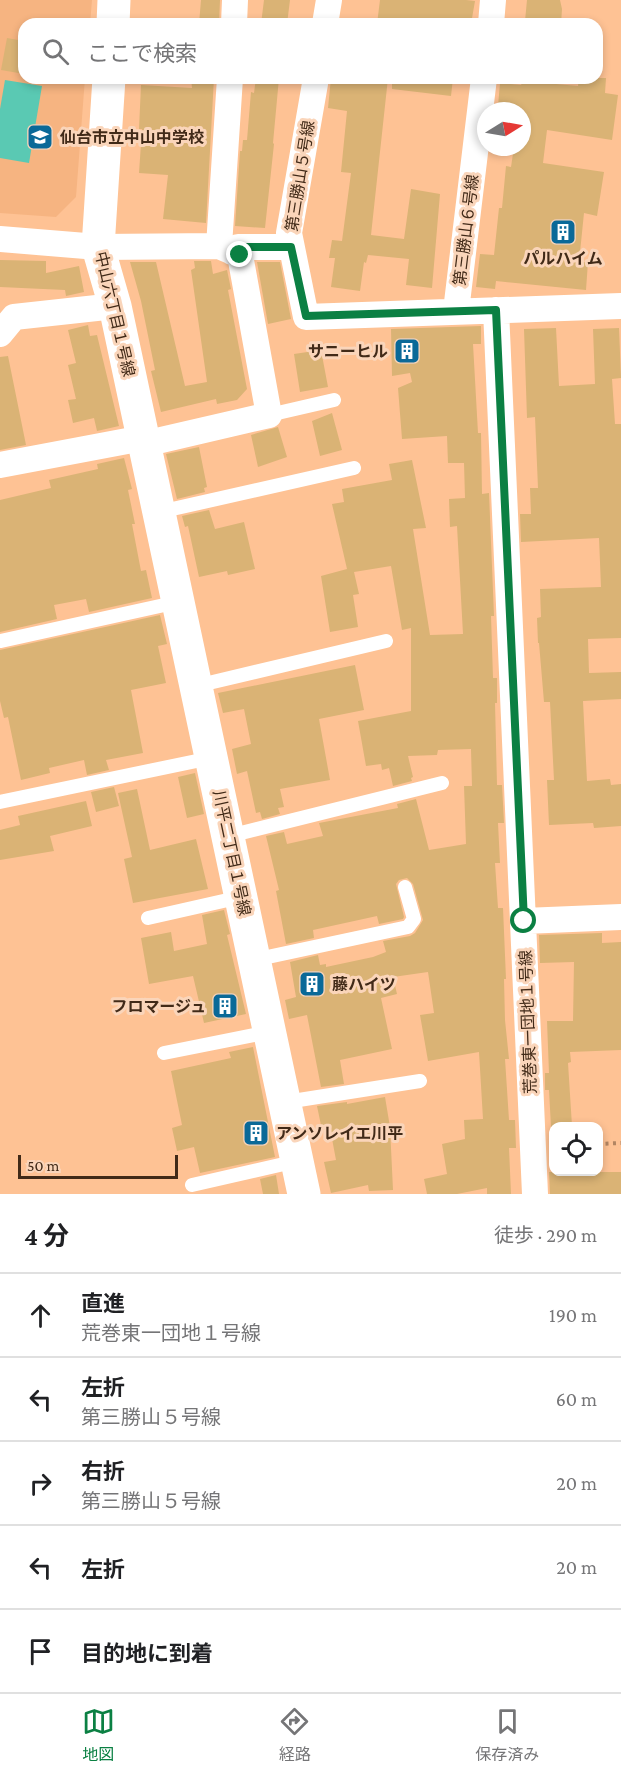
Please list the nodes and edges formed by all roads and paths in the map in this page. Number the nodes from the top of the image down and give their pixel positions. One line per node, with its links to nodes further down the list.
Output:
1 (114, 0): 5 (street)
2 (235, 0): 6 (street)
3 (329, 0): 7 (street)
4 (494, 0): 8 (street)
5 (113, 18)
6 (234, 18)
7 (326, 18)
8 (492, 18)
9 (109, 84): 14 (street, 中山六丁目１号線)
10 (230, 84): 16 (street)
11 (315, 84): 15 (street, 第三勝山５号線)
12 (483, 84): 20 (street, 第三勝山６号線)
13 (0, 239): 14 (street)
14 (98, 246): 16 (street); 17 (street, 中山六丁目１号線)
15 (291, 247): 16 (street); 20 (street, 第三勝山５号線)
16 (226, 249): 23 (street)
17 (115, 306): 21 (street); 24 (street, 中山六丁目１号線)
18 (621, 306): 19 (street, 第三勝山５号線)
19 (496, 310): 20 (street, 第三勝山５号線); 40 (street, 荒巻東一団地１号線)
20 (456, 311)
21 (0, 334)
22 (334, 400): 23 (lane)
23 (269, 415): 24 (street)
24 (144, 441): 25 (street); 27 (street, 中山六丁目１号線)
25 (0, 465)
26 (354, 468): 27 (lane)
27 (159, 512): 28 (street, 川平二丁目１号線)
28 (178, 602): 29 (lane); 31 (street, 川平二丁目１号線)
29 (1, 640)
30 (386, 641): 31 (lane)
31 (196, 686): 32 (street, 川平二丁目１号線)
32 (211, 758): 34 (lane); 35 (street, 川平二丁目１号線)
33 (442, 783): 35 (lane)
34 (0, 802)
35 (229, 836): 37 (street, 川平二丁目１号線)
36 (405, 887): 41 (lane)
37 (241, 897): 39 (lane); 41 (street, 川平二丁目１号線)
38 (621, 917): 40 (street)
39 (148, 918)
40 (524, 921): 51 (street, 荒巻東一団地１号線)
41 (254, 960): 42 (street, 川平二丁目１号線)
42 (269, 1032): 43 (lane); 45 (street, 川平二丁目１号線)
43 (164, 1053)
44 (420, 1081): 45 (lane)
45 (286, 1102): 48 (street, 川平二丁目１号線)
46 (621, 1143): 47 (path)
47 (603, 1144)
48 (297, 1161): 49 (lane); 50 (street, 川平二丁目１号線)
49 (192, 1185)
50 (304, 1194)
51 (535, 1194)

